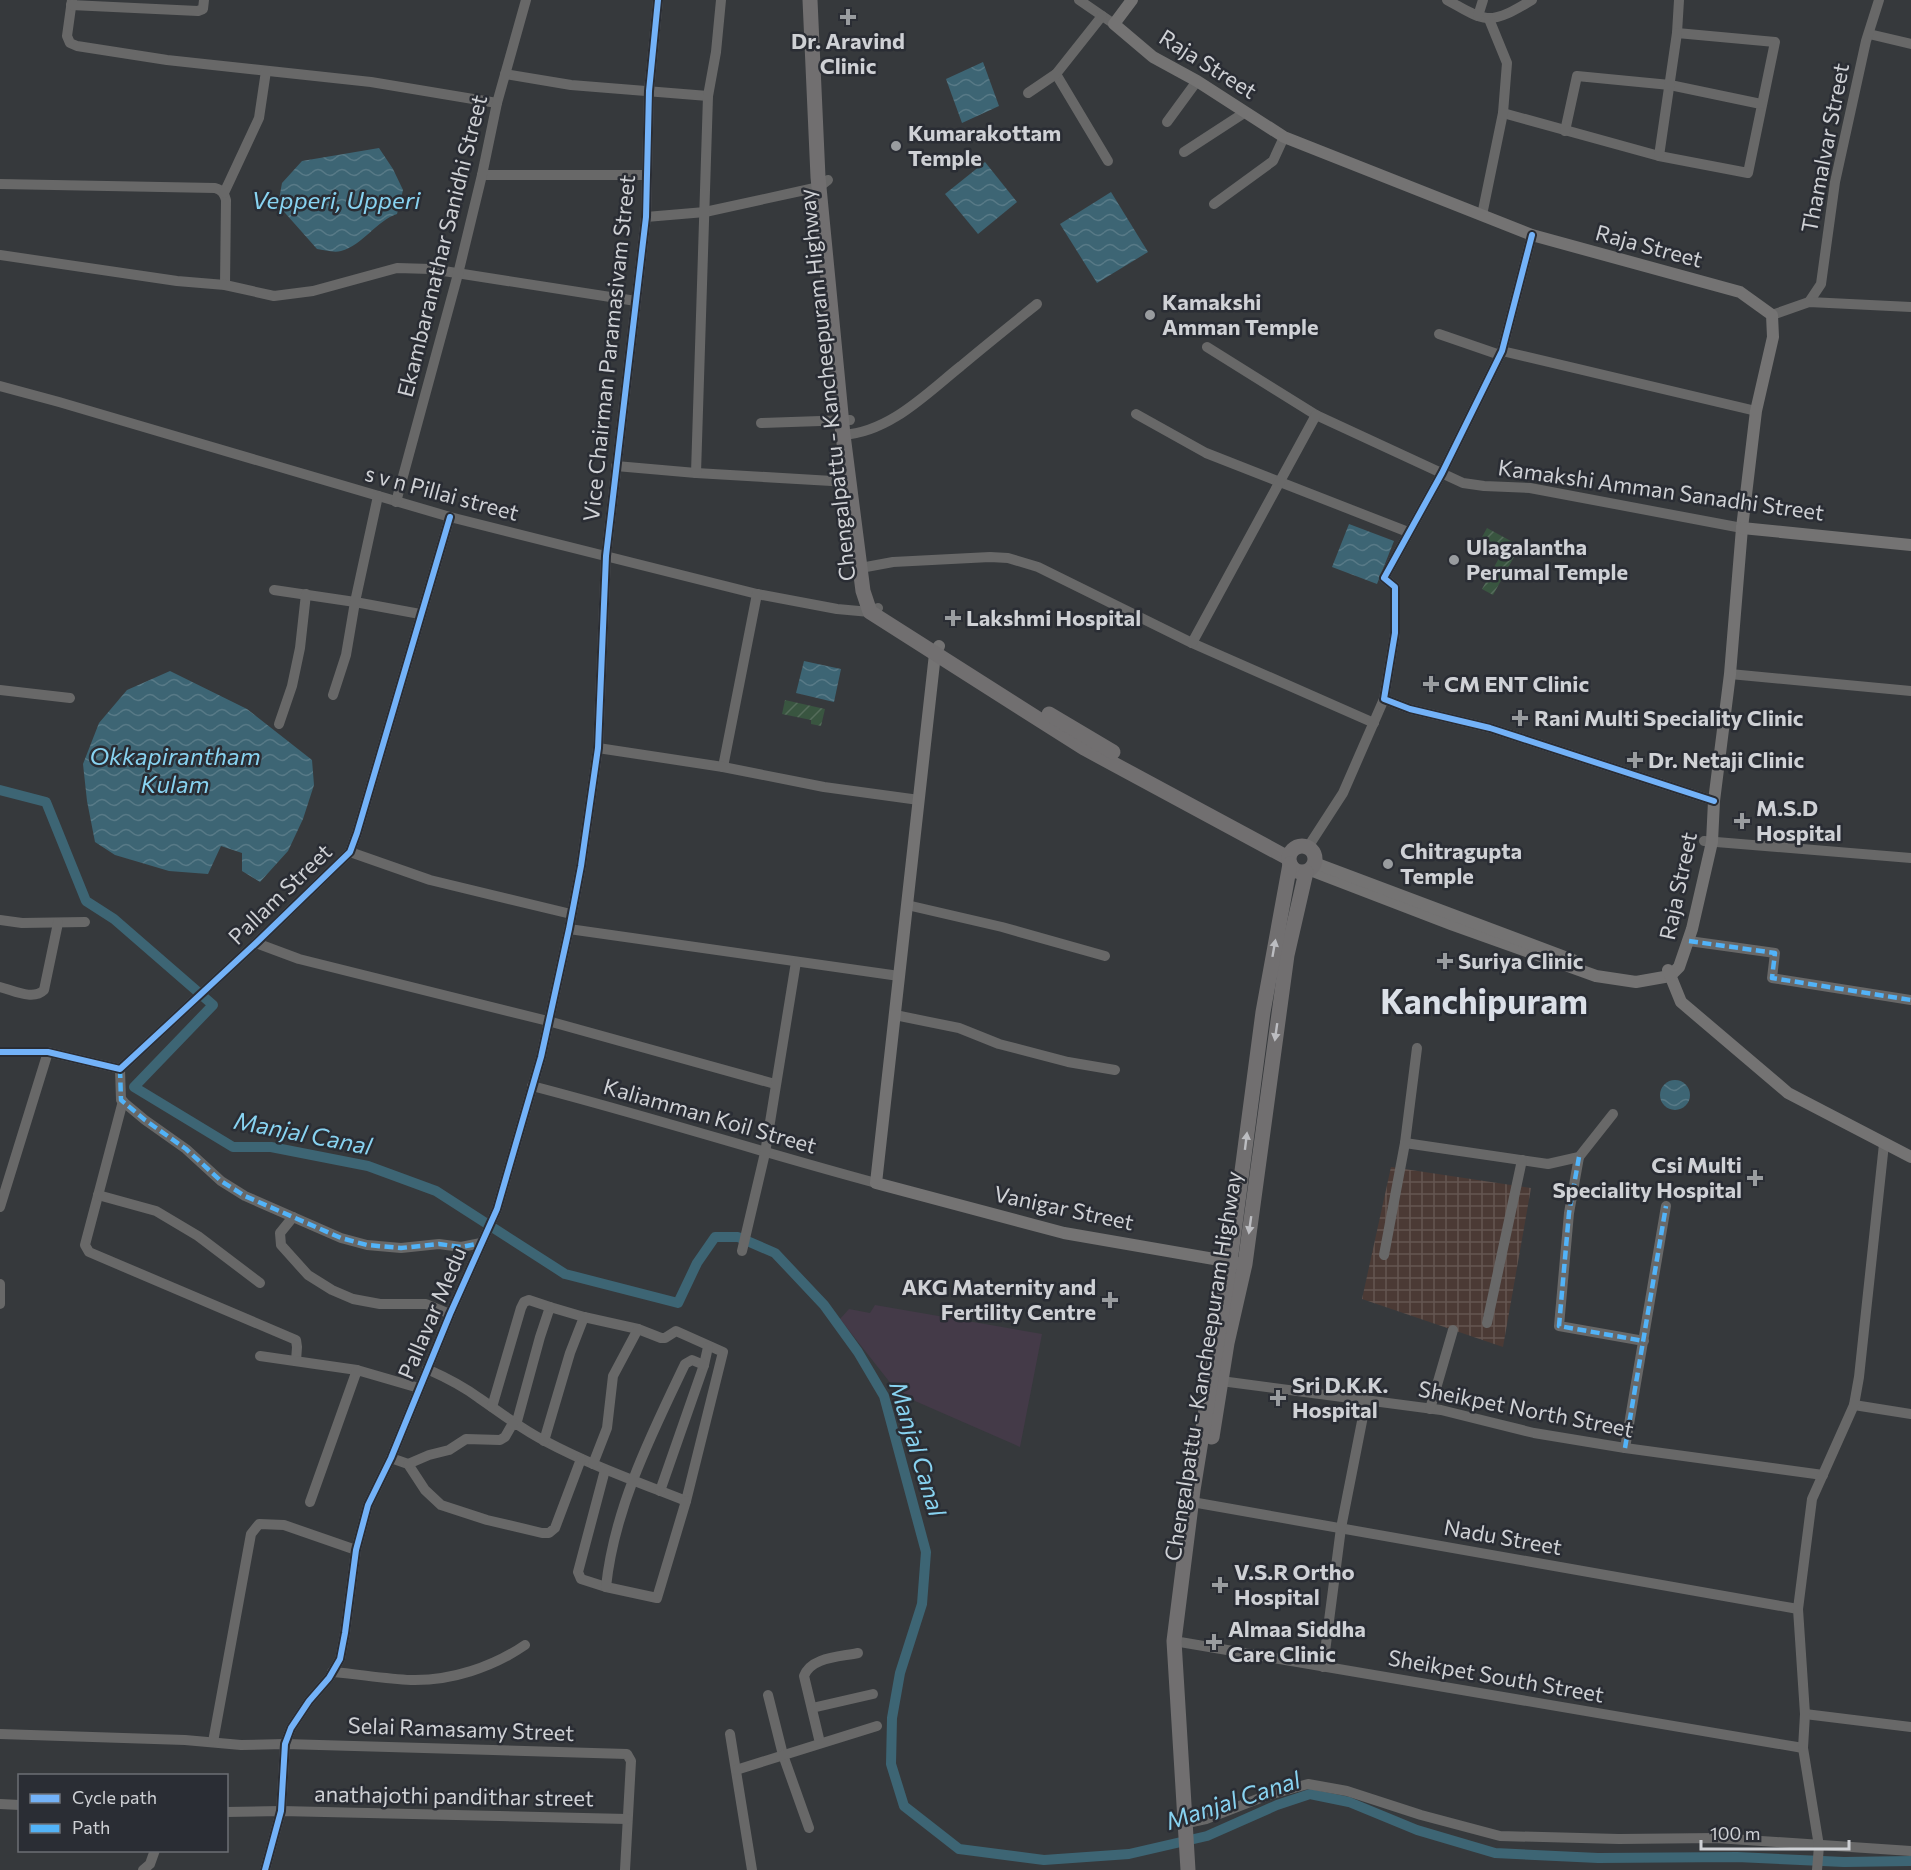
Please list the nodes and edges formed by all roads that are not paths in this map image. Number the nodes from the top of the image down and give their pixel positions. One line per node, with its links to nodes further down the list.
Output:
1 (204, 0): 14 (street)
2 (526, 0): 22 (street, Ekambaranathar Sanidhi Street)
3 (658, 0): 26 (street, Vice Chairman Paramasivam Street)
4 (721, 0): 28 (street)
5 (810, 0): 41 (highway)
6 (817, 0): 41 (highway, Chengalpattu - Kancheepuram Highway)
7 (1079, 0): 15 (street, Raja Street)
8 (1132, 0): 17 (main road)
9 (1447, 0): 16 (street)
10 (1482, 0): 16 (street)
11 (1532, 0): 16 (street)
12 (1679, 0): 18 (street)
13 (1879, 0): 19 (street, Thamalvar Street)
14 (72, 2): 21 (street)
15 (1102, 16): 17 (street, Raja Street); 23 (street)
16 (1483, 17): 32 (street)
17 (1114, 24): 24 (main road, Raja Street)
18 (1677, 33): 25 (street); 30 (street)
19 (1869, 34): 20 (street); 53 (street, Thamalvar Street)
20 (1911, 44)
21 (266, 71): 29 (street); 43 (street)
22 (505, 74): 26 (street); 29 (street, Ekambaranathar Sanidhi Street)
23 (1056, 74): 27 (street); 38 (street)
24 (1197, 81): 31 (main road, Raja Street); 33 (street)
25 (1670, 85): 30 (street); 34 (street); 37 (street)
26 (649, 91): 28 (street); 40 (street, Vice Chairman Paramasivam Street)
27 (1028, 93)
28 (708, 96): 45 (street)
29 (497, 103): 39 (street, Ekambaranathar Sanidhi Street)
30 (1761, 104): 37 (street)
31 (1244, 112): 35 (main road, Raja Street); 36 (street)
32 (1503, 113): 34 (street); 46 (street)
33 (1167, 122)
34 (1565, 131): 37 (street)
35 (1284, 137): 44 (street); 46 (main road, Raja Street)
36 (1185, 152)
37 (1659, 156)
38 (1108, 161)
39 (482, 175): 40 (street); 50 (street, Ekambaranathar Sanidhi Street)
40 (646, 175): 47 (street, Vice Chairman Paramasivam Street)
41 (824, 183): 45 (street); 65 (highway)
42 (0, 184): 43 (street)
43 (224, 193): 51 (street)
44 (1214, 204)
45 (705, 212): 47 (street); 67 (street)
46 (1482, 214): 48 (main road, Raja Street)
47 (646, 217): 52 (street, Vice Chairman Paramasivam Street)
48 (1532, 235): 56 (main road, Raja Street); 59 (street)
49 (0, 255): 51 (street)
50 (458, 274): 51 (street); 52 (street); 72 (street, Ekambaranathar Sanidhi Street)
51 (225, 285)
52 (636, 301): 66 (street, Vice Chairman Paramasivam Street)
53 (1809, 302): 55 (street); 56 (street)
54 (1036, 304): 65 (street)
55 (1911, 307)
56 (1772, 315): 61 (main road, Raja Street)
57 (1439, 334): 59 (street)
58 (1207, 347): 63 (street, Kamakshi Amman Sanadhi Street)
59 (1501, 353): 61 (street); 68 (street)
60 (0, 386): 71 (street, s v n Pillai street)
61 (1756, 411): 74 (main road, Raja Street)
62 (1136, 414): 70 (street)
63 (1316, 415): 68 (street, Kamakshi Amman Sanadhi Street); 70 (street)
64 (761, 423): 65 (street)
65 (847, 427): 69 (highway); 78 (highway, Chengalpattu - Kancheepuram Highway)
66 (616, 466): 67 (street); 77 (street, Vice Chairman Paramasivam Street)
67 (696, 473): 69 (street)
68 (1443, 473): 74 (street, Kamakshi Amman Sanadhi Street); 75 (street)
69 (849, 482): 80 (highway)
70 (1281, 482): 75 (street); 87 (street)
71 (378, 496): 72 (street, s v n Pillai street); 83 (street)
72 (396, 502): 73 (street, s v n Pillai street)
73 (450, 517): 77 (street, s v n Pillai street); 86 (street, Pallam Street)
74 (1742, 528): 76 (main road, Kamakshi Amman Sanadhi Street); 89 (main road, Raja Street)
75 (1408, 532): 94 (street)
76 (1911, 544)
77 (606, 556): 82 (street, s v n Pillai street); 97 (street, Vice Chairman Paramasivam Street)
78 (866, 567): 85 (highway, Chengalpattu - Kancheepuram Highway); 87 (street)
79 (274, 590): 81 (street)
80 (863, 591): 84 (street); 85 (highway)
81 (306, 594): 83 (street); 96 (street)
82 (757, 594): 84 (street, s v n Pillai street); 98 (street)
83 (355, 602): 86 (street); 92 (street)
84 (837, 609): 85 (street, s v n Pillai street)
85 (874, 610): 88 (highway)
86 (420, 614): 103 (street, Pallam Street)
87 (1192, 643): 95 (street)
88 (937, 650): 99 (main road); 104 (highway)
89 (1730, 674): 91 (street); 100 (main road, Raja Street)
90 (0, 690): 93 (street)
91 (1911, 691)
92 (333, 695)
93 (70, 698)
94 (1384, 699): 95 (street); 100 (street)
95 (1374, 723): 102 (street)
96 (279, 724)
97 (598, 748): 98 (street); 108 (street, Pallavar Medu)
98 (723, 767): 99 (street)
99 (919, 800): 107 (main road)
100 (1714, 801): 101 (main road, Raja Street)
101 (1708, 842): 105 (street); 113 (main road, Raja Street); 117 (main road, Raja Street)
102 (1308, 847): 104 (highway); 106 (highway)
103 (350, 852): 108 (street); 114 (street, Pallam Street)
104 (1290, 858): 106 (highway); 146 (highway, one-way to 104)
105 (1911, 858)
106 (1310, 868): 117 (main road); 146 (highway, Chengalpattu - Kancheepuram Highway, one-way to 146)
107 (907, 905): 115 (street); 118 (main road)
108 (571, 914): 112 (street, Pallavar Medu)
109 (0, 920): 111 (street)
110 (85, 922): 111 (street)
111 (58, 923): 119 (street)
112 (569, 929): 116 (street); 122 (street, Pallavar Medu)
113 (1689, 941): 117 (main road, Raja Street); 120 (street)
114 (256, 943): 122 (street); 126 (street, Pallam Street)
115 (1105, 956)
116 (796, 962): 118 (street); 128 (street)
117 (1668, 972): 133 (main road)
118 (899, 976): 121 (main road)
119 (0, 987)
120 (1911, 1000)
121 (895, 1015): 127 (street); 138 (main road)
122 (548, 1021): 128 (street); 129 (street, Pallavar Medu)
123 (1417, 1048): 132 (street)
124 (0, 1052): 125 (street)
125 (48, 1052): 126 (street); 141 (street)
126 (120, 1069): 130 (street)
127 (1116, 1070)
128 (775, 1084): 134 (street)
129 (532, 1086): 134 (street, Kaliamman Koil Street); 143 (street, Pallavar Medu)
130 (123, 1101): 139 (street); 142 (street)
131 (1613, 1114): 135 (street)
132 (1405, 1143): 137 (street); 145 (street)
133 (1884, 1144): 136 (main road); 166 (street)
134 (765, 1153): 138 (street, Kaliamman Koil Street); 144 (street)
135 (1579, 1157): 137 (street); 156 (street)
136 (1911, 1157)
137 (1522, 1160): 153 (street)
138 (876, 1183): 146 (main road, Vanigar Street)
139 (98, 1195): 147 (street); 159 (street)
140 (1666, 1206): 156 (street)
141 (0, 1207)
142 (293, 1217): 143 (street); 151 (street)
143 (481, 1243): 151 (street, Pallavar Medu)
144 (742, 1251)
145 (1384, 1255)
146 (1238, 1263): 163 (highway, Chengalpattu - Kancheepuram Highway); 183 (highway)
147 (260, 1283)
148 (0, 1284): 149 (street)
149 (0, 1304)
150 (550, 1306): 152 (street); 167 (street); 170 (street)
151 (450, 1314): 161 (street, Pallavar Medu)
152 (584, 1317): 154 (street); 171 (street)
153 (1487, 1323)
154 (638, 1329): 157 (street); 176 (street)
155 (1453, 1330): 168 (street)
156 (1644, 1341): 172 (street)
157 (708, 1347): 160 (street); 182 (street)
158 (260, 1356): 159 (street)
159 (296, 1361): 162 (street)
160 (704, 1365): 179 (street); 180 (street)
161 (426, 1369): 164 (street, Pallavar Medu); 167 (street)
162 (357, 1370): 164 (street); 181 (street)
163 (1221, 1381): 165 (street, Sheikpet North Street); 183 (highway, Chengalpattu - Kancheepuram Highway)
164 (419, 1388): 173 (street, Pallavar Medu)
165 (1366, 1401): 168 (street, Sheikpet North Street); 184 (street)
166 (1854, 1405): 169 (street); 178 (street)
167 (492, 1407): 170 (street)
168 (1430, 1409): 172 (street, Sheikpet North Street)
169 (1911, 1414)
170 (515, 1424): 171 (street); 175 (street)
171 (544, 1441): 174 (street)
172 (1625, 1448): 178 (street, Sheikpet North Street)
173 (391, 1458): 175 (street); 185 (street, Pallavar Medu)
174 (581, 1459): 175 (street); 176 (street)
175 (408, 1464)
176 (593, 1464): 177 (street)
177 (605, 1470): 179 (street); 186 (street)
178 (1823, 1475): 187 (street)
179 (632, 1481): 180 (street); 186 (street)
180 (660, 1491): 182 (street)
181 (310, 1502)
182 (686, 1502): 186 (street)
183 (1196, 1503): 184 (street, Nadu Street); 188 (highway)
184 (1341, 1528): 187 (street, Nadu Street); 191 (street)
185 (356, 1550): 192 (street, Pallavar Medu); 201 (street)
186 (606, 1587)
187 (1798, 1609): 196 (street)
188 (1178, 1642): 191 (street, Sheikpet South Street); 212 (highway)
189 (525, 1645): 192 (street)
190 (858, 1653): 195 (street)
191 (1323, 1667): 204 (street, Sheikpet South Street)
192 (332, 1671): 203 (street, Pallavar Medu)
193 (873, 1694): 195 (street)
194 (768, 1695): 205 (street)
195 (812, 1708): 202 (street)
196 (1805, 1714): 198 (street); 204 (street)
197 (877, 1726): 202 (street)
198 (1911, 1727)
199 (0, 1734): 201 (street, Selai Ramasamy Street)
200 (730, 1734): 206 (street)
201 (213, 1742): 203 (street, Selai Ramasamy Street)
202 (820, 1743): 205 (street)
203 (285, 1744): 209 (street); 211 (street, Selai Ramasamy Street)
204 (1803, 1748): 215 (street)
205 (783, 1755): 206 (street); 213 (street)
206 (736, 1770): 221 (street)
207 (0, 1804): 208 (street)
208 (18, 1805)
209 (281, 1811): 210 (street, anathajothi pandithar street); 211 (street, anathajothi pandithar street); 219 (street)
210 (228, 1812)
211 (627, 1819): 220 (street)
212 (1190, 1824): 214 (highway); 215 (street)
213 (809, 1828)
214 (1190, 1843): 222 (highway); 223 (highway)
215 (1819, 1847): 216 (street); 224 (street)
216 (1911, 1851)
217 (155, 1852): 218 (street)
218 (143, 1870)
219 (265, 1870)
220 (626, 1870)
221 (752, 1870)
222 (1188, 1870)
223 (1195, 1870)
224 (1817, 1870)

